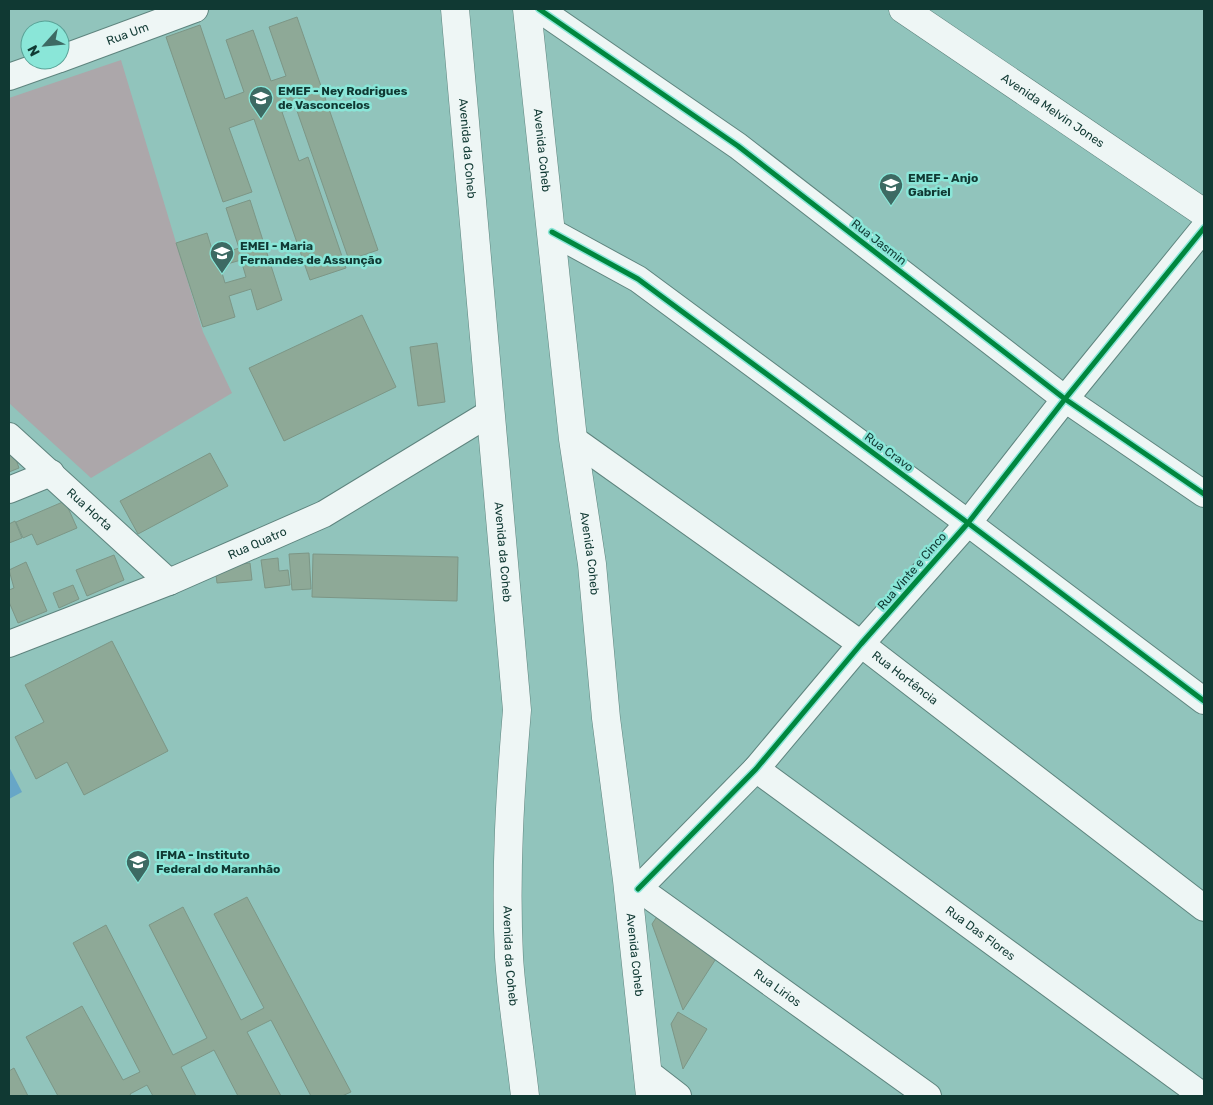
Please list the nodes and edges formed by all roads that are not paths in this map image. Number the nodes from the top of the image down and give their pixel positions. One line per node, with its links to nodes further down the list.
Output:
1 (195, 9): 6 (street, Rua Um)
2 (455, 9): 14 (main road, Avenida da Coheb)
3 (527, 9): 12 (main road, Avenida Coheb)
4 (539, 9): 13 (street, Rua Jasmin)
5 (903, 9): 10 (main road, Avenida Melvin Jones)
6 (157, 16): 7 (street, Rua Um)
7 (70, 54)
8 (28, 70): 9 (street, Rua Um)
9 (9, 77)
10 (1204, 213)
11 (1204, 228): 13 (street, Rua Vinte e Cinco)
12 (552, 232): 16 (main road, Avenida Coheb); 20 (street, Rua Cravo)
13 (1065, 399): 19 (street, Rua Jasmin); 20 (street, Rua Vinte e Cinco)
14 (490, 413): 21 (street, Rua Quatro); 29 (main road, Avenida da Coheb)
15 (9, 436): 17 (street, Rua Horta)
16 (574, 439): 23 (street, Rua Hortência); 26 (main road, Avenida Coheb)
17 (51, 474): 18 (street); 21 (street, Rua Horta)
18 (9, 490)
19 (1204, 494)
20 (968, 523): 23 (street, Rua Vinte e Cinco); 24 (street, Rua Cravo)
21 (170, 582): 22 (street, Rua Quatro)
22 (9, 644)
23 (861, 644): 25 (street, Rua Vinte e Cinco); 27 (street, Rua Hortência)
24 (1204, 701)
25 (756, 769): 26 (street, Rua Vinte e Cinco); 32 (street, Rua Das Flores)
26 (632, 884): 28 (main road, Avenida Coheb); 31 (street, Rua Lirios)
27 (1204, 908)
28 (649, 1084): 30 (street)
29 (525, 1096)
30 (678, 1096)
31 (928, 1096)
32 (1203, 1096)

